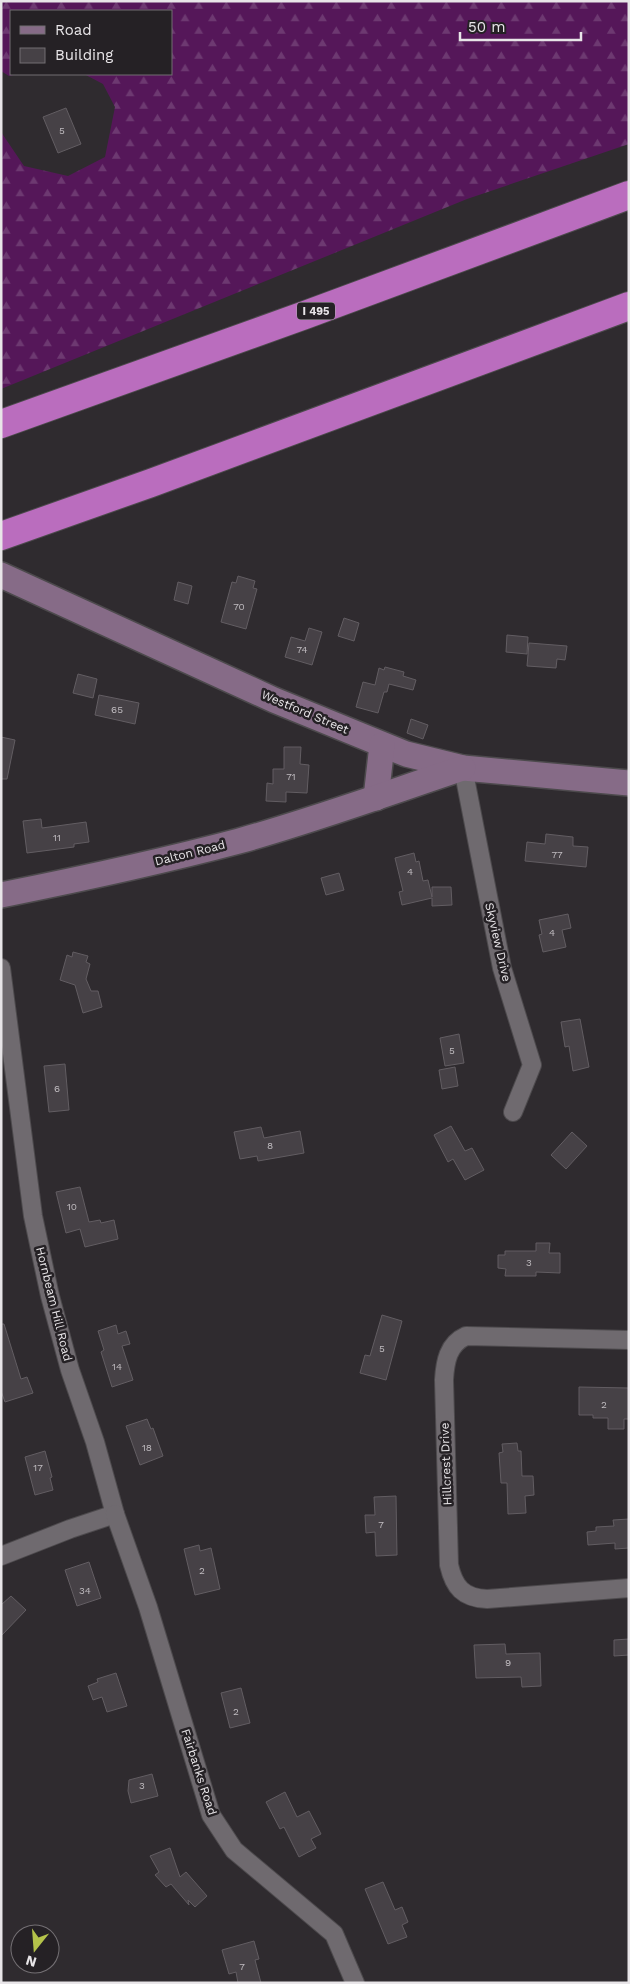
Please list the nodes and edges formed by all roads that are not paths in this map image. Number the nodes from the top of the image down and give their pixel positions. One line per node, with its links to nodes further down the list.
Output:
1 (629, 195): 3 (highway, I 495)
2 (629, 306): 4 (highway)
3 (1, 424)
4 (1, 536)
5 (11, 579): 6 (main road, Westford Street)
6 (382, 745): 7 (main road, Westford Street); 9 (main road)
7 (463, 768): 8 (main road, Westford Street); 9 (main road, Dalton Road); 12 (street, Skyview Drive)
8 (629, 783)
9 (376, 798): 10 (main road, Dalton Road)
10 (1, 895)
11 (1, 968): 14 (street, Hornbeam Hill Road)
12 (513, 1112)
13 (629, 1340): 16 (street, Hillcrest Drive)
14 (115, 1514): 15 (street); 17 (street, Fairbanks Road)
15 (1, 1556)
16 (629, 1588)
17 (355, 1983)

